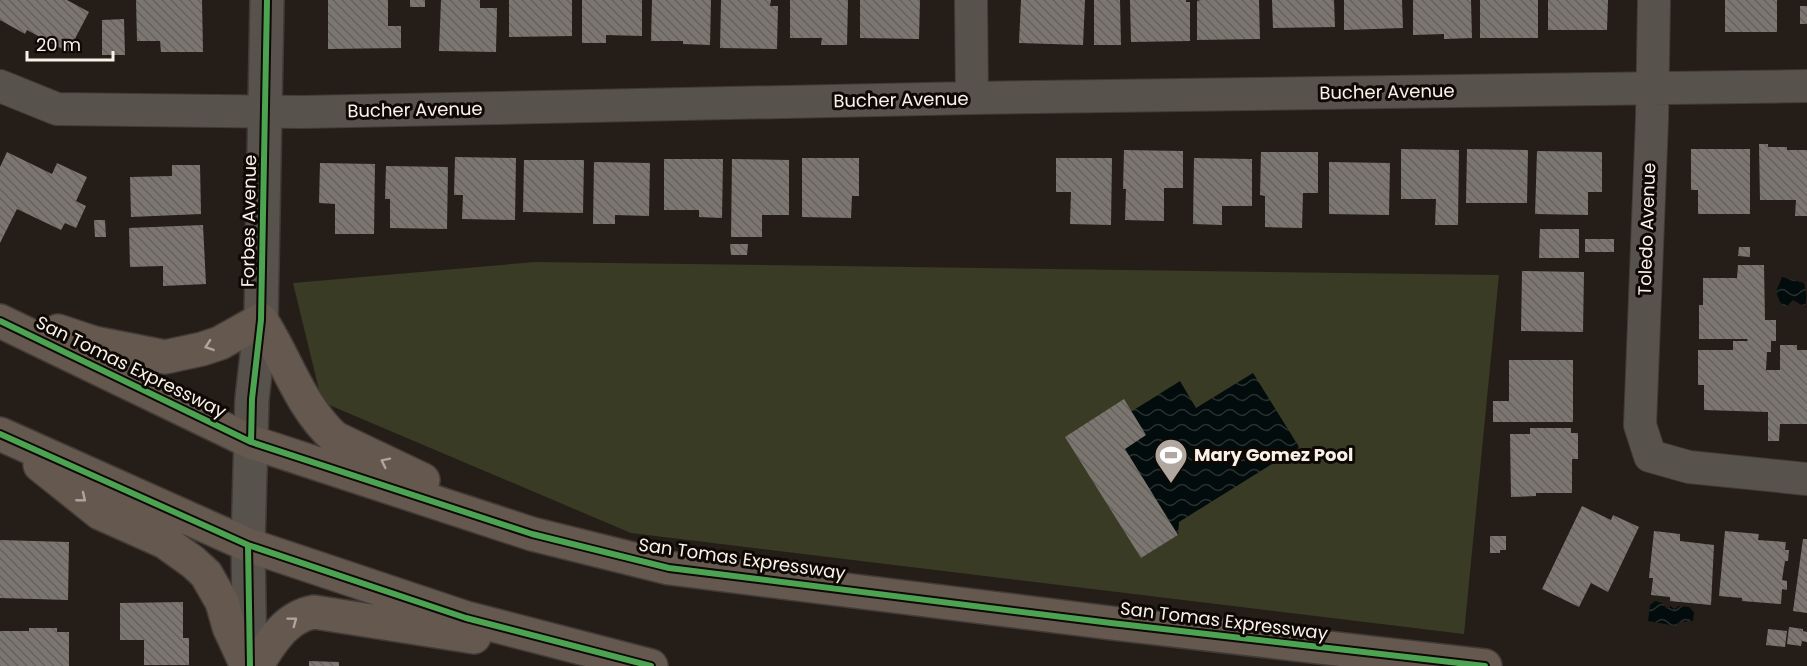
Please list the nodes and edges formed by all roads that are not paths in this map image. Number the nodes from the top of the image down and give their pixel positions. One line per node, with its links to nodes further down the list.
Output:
1 (267, 0): 8 (street, Forbes Avenue)
2 (971, 0): 7 (street)
3 (1654, 0): 6 (street, Toledo Avenue)
4 (0, 86): 8 (street, Bucher Avenue)
5 (1807, 86): 6 (street, Bucher Avenue)
6 (1653, 87): 7 (street, Bucher Avenue); 14 (street, Toledo Avenue)
7 (972, 98): 8 (street, Bucher Avenue)
8 (266, 110): 10 (street, Forbes Avenue)
9 (0, 312): 10 (highway, one-way to 9)
10 (261, 320): 13 (street, Forbes Avenue); 15 (highway, one-way to 10)
11 (0, 321): 13 (highway, San Tomas Expressway)
12 (2, 434): 16 (highway); 17 (highway, one-way to 17)
13 (251, 442): 15 (highway, San Tomas Expressway); 16 (street, Forbes Avenue)
14 (1807, 479)
15 (532, 534): 20 (highway, San Tomas Expressway)
16 (248, 545): 17 (street, Forbes Avenue); 19 (highway)
17 (249, 666)
18 (256, 666): 19 (highway, one-way to 19)
19 (650, 666)
20 (1485, 666)

